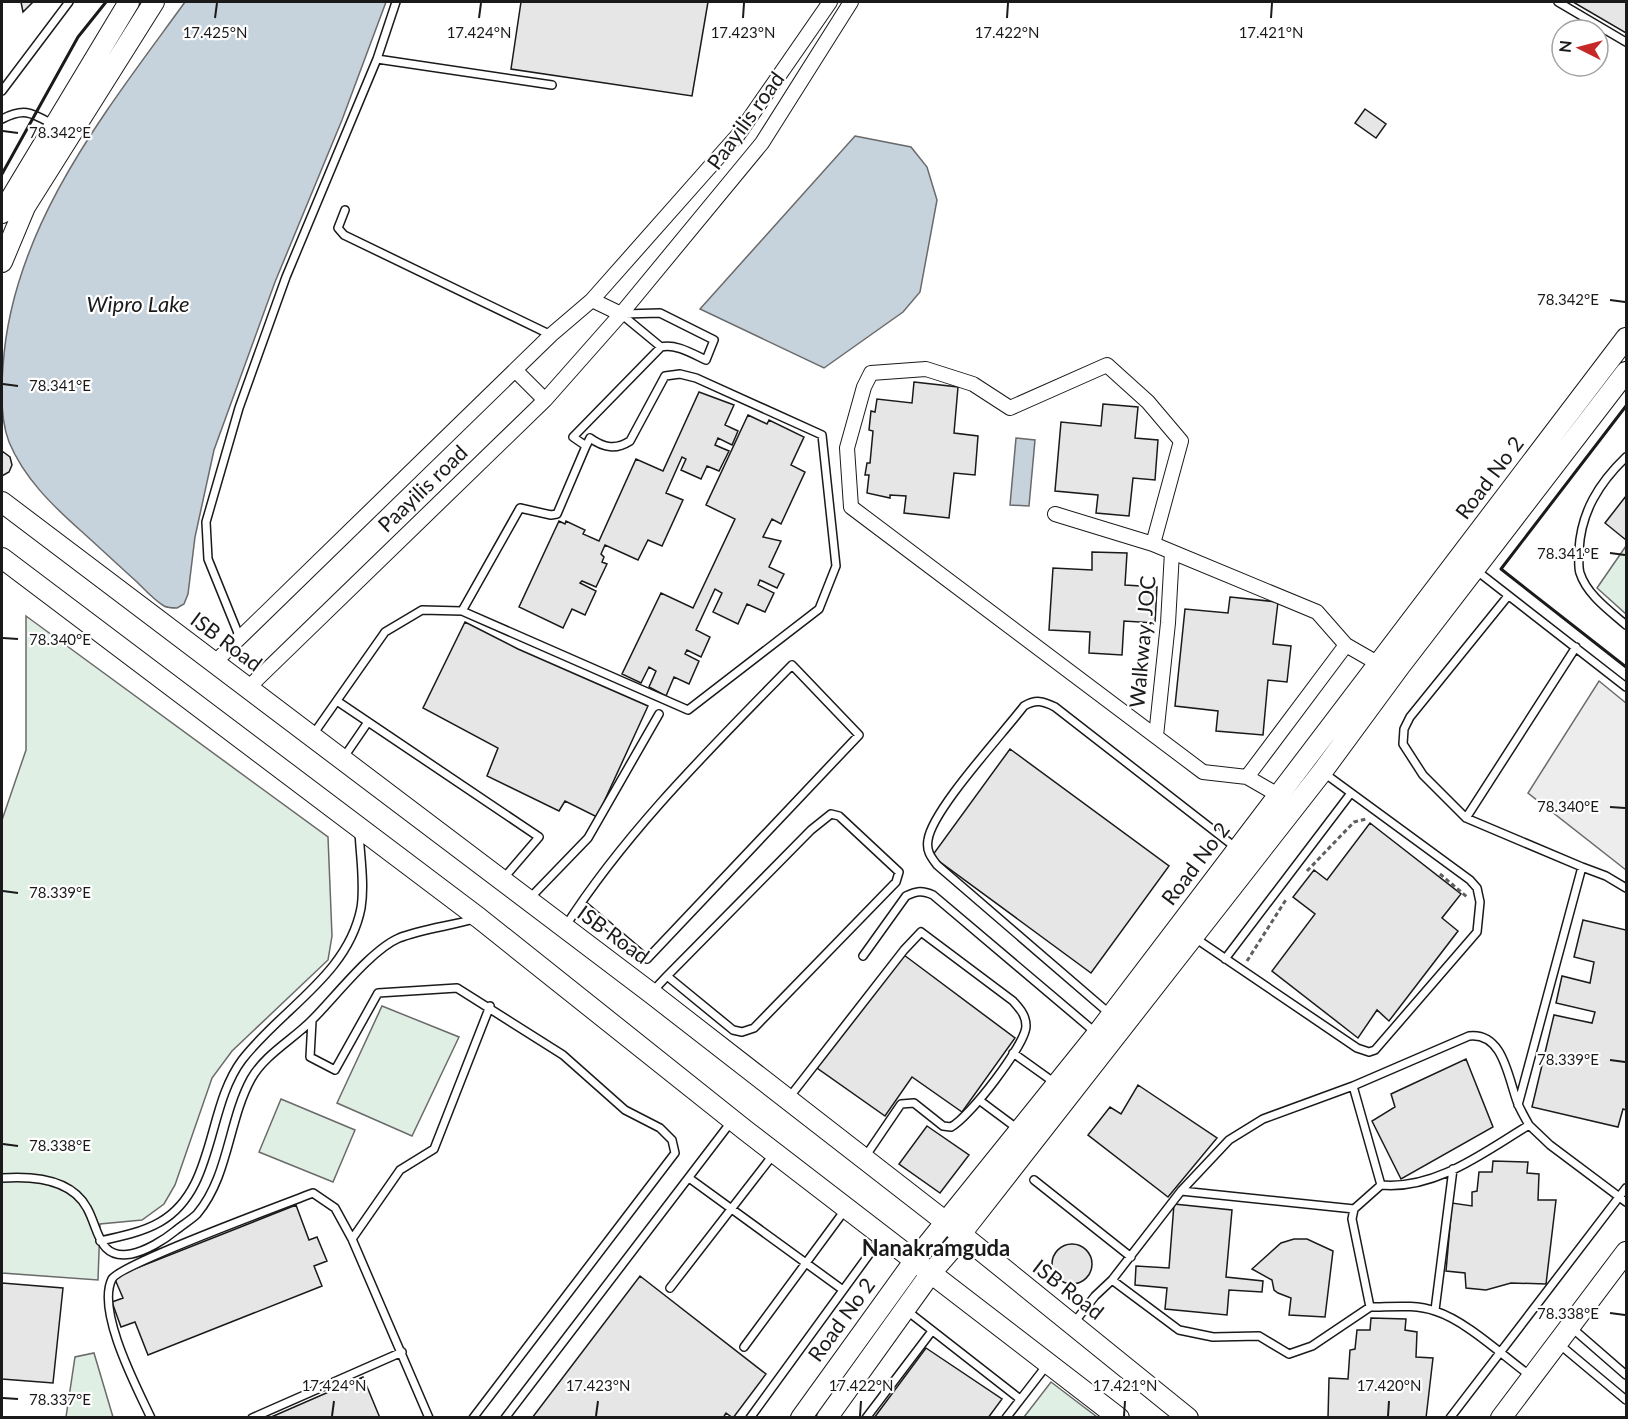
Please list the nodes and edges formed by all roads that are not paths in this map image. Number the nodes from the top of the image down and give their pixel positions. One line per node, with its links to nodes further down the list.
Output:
1 (69, 2): 11 (lane)
2 (129, 2): 13 (main road)
3 (154, 2): 13 (main road)
4 (396, 2): 9 (lane)
5 (831, 2): 17 (street, Paayilis road)
6 (851, 2): 18 (street, Paayilis road)
7 (1558, 2): 8 (lane)
8 (1626, 42)
9 (377, 59): 10 (lane); 36 (lane)
10 (552, 85)
11 (2, 91)
12 (2, 118): 13 (lane)
13 (62, 131): 15 (main road); 16 (main road)
14 (345, 210): 19 (lane)
15 (2, 213)
16 (2, 262)
17 (592, 300): 18 (street); 19 (street, Paayilis road)
18 (621, 314): 21 (lane); 21 (lane); 24 (street, Paayilis road)
19 (551, 335): 22 (street, Paayilis road)
20 (1626, 338): 40 (main road, Road No 2)
21 (661, 347): 25 (lane)
22 (516, 371): 24 (street); 36 (street, Paayilis road)
23 (1626, 372): 32 (main road, Road No 2)
24 (545, 400): 42 (street, Paayilis road)
25 (586, 446): 34 (lane); 34 (lane)
26 (1626, 457): 35 (lane)
27 (3, 502): 39 (main road, ISB Road)
28 (1055, 514): 29 (street)
29 (1153, 544): 30 (street); 46 (street)
30 (1172, 552): 37 (street); 46 (street, Walkway, JOC)
31 (2, 558): 54 (main road)
32 (1473, 569): 33 (lane); 49 (main road, Road No 2)
33 (1508, 596): 38 (lane); 53 (lane)
34 (462, 611): 43 (lane)
35 (1626, 625)
36 (240, 638): 39 (street, Paayilis road)
37 (1346, 645): 40 (street); 50 (street)
38 (1576, 647): 41 (lane); 53 (lane)
39 (215, 662): 42 (main road, ISB Road)
40 (1379, 664): 52 (main road, Road No 2)
41 (1626, 687)
42 (248, 688): 47 (main road, ISB Road)
43 (337, 701): 45 (lane); 47 (lane)
44 (659, 714): 59 (lane)
45 (368, 722): 48 (lane); 57 (lane)
46 (1156, 736): 50 (street)
47 (311, 738): 48 (main road, ISB Road)
48 (341, 761): 57 (main road, ISB Road)
49 (1322, 772): 51 (lane); 63 (main road, Road No 2)
50 (1247, 777): 52 (street)
51 (1351, 793): 65 (lane); 65 (lane)
52 (1278, 795): 55 (main road, Road No 2)
53 (1466, 818): 56 (lane)
54 (358, 828): 61 (main road); 100 (lane)
55 (1237, 849): 71 (main road, Road No 2); 71 (lane)
56 (1582, 867): 58 (lane); 79 (lane)
57 (501, 881): 59 (main road, ISB Road)
58 (1626, 888)
59 (527, 901): 62 (main road, ISB Road)
60 (581, 903): 60 (lane); 62 (lane)
61 (479, 918): 72 (lane); 80 (main road)
62 (564, 929): 67 (main road, ISB Road)
63 (1194, 937): 65 (lane); 98 (main road, Road No 2)
64 (862, 956): 73 (lane)
65 (1225, 959)
66 (667, 976): 67 (lane); 68 (lane); 68 (lane)
67 (651, 993): 70 (main road, ISB Road)
68 (692, 998): 70 (lane)
69 (490, 1006): 72 (lane); 99 (lane); 127 (lane)
70 (678, 1014): 78 (main road, ISB Road)
71 (1110, 1015): 73 (main road, Road No 2)
72 (312, 1021): 100 (lane)
73 (1097, 1034): 75 (main road, Road No 2)
74 (1013, 1053): 75 (lane); 77 (lane); 78 (lane)
75 (1057, 1085): 82 (main road, Road No 2)
76 (1353, 1086): 79 (lane); 89 (lane); 91 (lane)
77 (979, 1100): 82 (lane); 84 (lane)
78 (787, 1101): 84 (main road, ISB Road)
79 (1518, 1105): 81 (lane)
80 (733, 1119): 83 (main road); 87 (lane)
81 (1529, 1125): 85 (lane); 92 (lane)
82 (1020, 1131): 96 (main road, Road No 2)
83 (775, 1153): 93 (main road); 95 (lane)
84 (863, 1160): 96 (main road, ISB Road)
85 (1453, 1169): 89 (lane); 111 (lane)
86 (2, 1178): 100 (lane)
87 (688, 1178): 95 (lane); 128 (lane)
88 (1034, 1180): 102 (lane)
89 (1381, 1185): 94 (lane)
90 (1626, 1188): 92 (lane)
91 (1181, 1191): 94 (lane); 102 (lane)
92 (1623, 1199): 118 (lane)
93 (847, 1208): 97 (main road); 104 (lane)
94 (1354, 1209): 109 (lane)
95 (731, 1210): 104 (lane); 107 (lane)
96 (947, 1223): 98 (main road, ISB Road); 103 (main road, Road No 2)
97 (884, 1236): 103 (main road); 108 (lane)
98 (962, 1237): 105 (main road, Road No 2); 112 (main road, ISB Road)
99 (352, 1239): 117 (lane); 124 (lane)
100 (99, 1241)
101 (1626, 1252): 113 (main road)
102 (1131, 1257): 106 (lane)
103 (915, 1260): 105 (main road); 130 (main road, Road No 2)
104 (806, 1263): 108 (lane); 116 (lane)
105 (931, 1273): 110 (main road, Road No 2); 119 (main road)
106 (1112, 1280): 109 (lane); 112 (lane)
107 (670, 1288)
108 (843, 1290): 129 (lane)
109 (1370, 1307): 111 (lane)
110 (904, 1309): 114 (lane); 131 (main road, Road No 2)
111 (1435, 1310): 118 (lane)
112 (1073, 1324): 135 (main road, ISB Road)
113 (1570, 1326): 115 (main road); 120 (lane)
114 (932, 1331): 122 (lane); 132 (lane)
115 (1557, 1343): 121 (main road); 123 (lane)
116 (744, 1347)
117 (402, 1352): 125 (lane); 126 (lane)
118 (1499, 1354): 121 (lane); 136 (lane)
119 (1048, 1363): 122 (lane); 134 (main road)
120 (1626, 1375)
121 (1532, 1377): 137 (main road)
122 (1020, 1399): 133 (lane)
123 (1626, 1400)
124 (150, 1418)
125 (252, 1418)
126 (429, 1418)
127 (473, 1418)
128 (505, 1418)
129 (750, 1418)
130 (801, 1418)
131 (827, 1418)
132 (866, 1418)
133 (1006, 1418)
134 (1119, 1418)
135 (1188, 1418)
136 (1450, 1418)
137 (1501, 1418)

